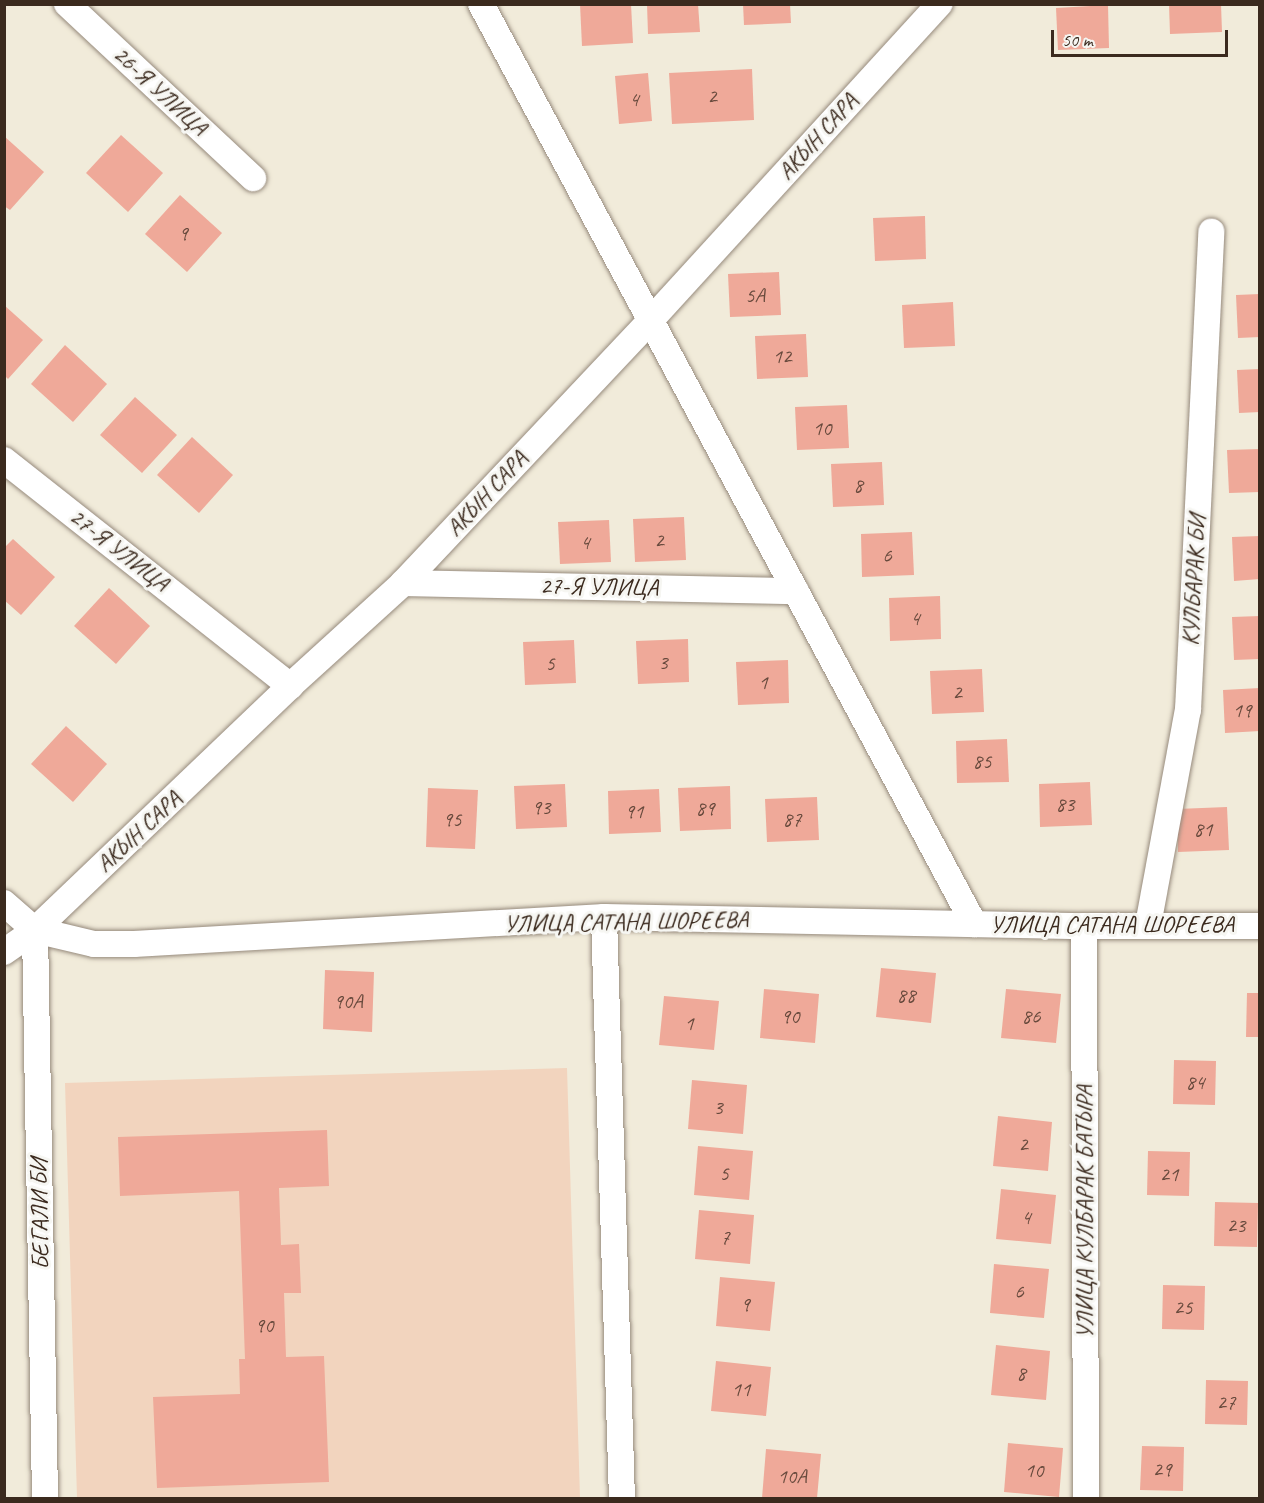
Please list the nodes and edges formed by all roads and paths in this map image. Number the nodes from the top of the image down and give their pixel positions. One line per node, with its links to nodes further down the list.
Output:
1 (67, 4): 4 (street, 26-Я УЛИЦА)
2 (481, 4): 6 (street)
3 (940, 4): 6 (street, АКЫН САРА)
4 (253, 178)
5 (1211, 232): 14 (street, КУЛБАРАК БИ)
6 (651, 320): 8 (street, АКЫН САРА); 9 (street)
7 (4, 460): 10 (street, 27-Я УЛИЦА)
8 (403, 583): 9 (street, 27-Я УЛИЦА); 10 (street, АКЫН САРА)
9 (796, 591): 13 (street)
10 (291, 686): 17 (street, АКЫН САРА)
11 (4, 903): 17 (street, УЛИЦА САТАНА ШОРЕЕВА)
12 (604, 917): 13 (street, УЛИЦА САТАНА ШОРЕЕВА); 17 (street, УЛИЦА САТАНА ШОРЕЕВА); 20 (street)
13 (974, 924): 15 (street, УЛИЦА САТАНА ШОРЕЕВА)
14 (1148, 925): 15 (street, УЛИЦА САТАНА ШОРЕЕВА); 16 (street, УЛИЦА САТАНА ШОРЕЕВА)
15 (1084, 926): 21 (street, УЛИЦА КУЛБАРАК БАТЫРА)
16 (1260, 926)
17 (35, 930): 18 (street, АКЫН САРА); 19 (street, БЕГАЛИ БИ)
18 (4, 952)
19 (45, 1498)
20 (622, 1498)
21 (1086, 1498)

